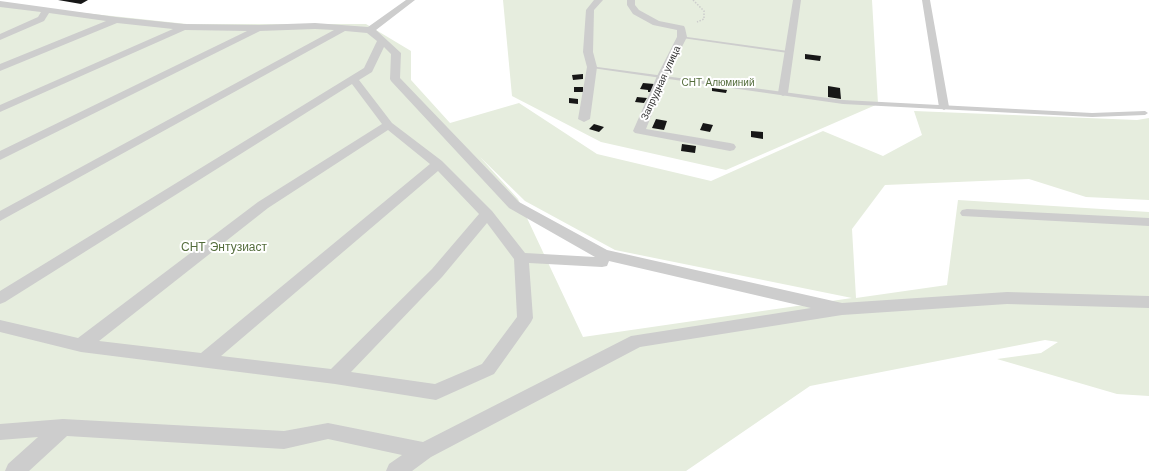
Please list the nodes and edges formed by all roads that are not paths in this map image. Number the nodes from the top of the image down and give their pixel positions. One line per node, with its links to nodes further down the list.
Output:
1 (411, 0): 14 (street)
2 (599, 0): 19 (street)
3 (631, 0): 16 (street, Запрудная улица)
4 (797, 0): 18 (street)
5 (926, 0): 24 (street)
6 (0, 4): 7 (street)
7 (46, 12): 8 (street); 13 (street)
8 (116, 20): 10 (street); 20 (street)
9 (0, 25): 13 (street)
10 (184, 27): 11 (street); 25 (street)
11 (259, 28): 12 (street); 30 (street)
12 (344, 28): 14 (street); 34 (street)
13 (20, 29): 15 (street)
14 (370, 30): 17 (street)
15 (0, 37)
16 (682, 37): 18 (lane); 21 (street, Запрудная улица)
17 (382, 40): 22 (street); 36 (street)
18 (788, 52): 23 (street)
19 (592, 67): 21 (lane); 27 (street)
20 (0, 68)
21 (662, 76): 23 (lane); 29 (street, Запрудная улица)
22 (353, 79): 28 (street); 38 (street)
23 (783, 93): 24 (lane)
24 (944, 107): 26 (lane)
25 (0, 110)
26 (1145, 113)
27 (584, 120)
28 (388, 125): 31 (street); 42 (street)
29 (730, 147)
30 (0, 156)
31 (438, 164): 33 (street); 43 (street)
32 (967, 213): 35 (street)
33 (487, 214): 37 (street); 44 (street)
34 (0, 217)
35 (1149, 222)
36 (603, 254): 37 (street); 40 (street)
37 (521, 258): 44 (street)
38 (0, 298)
39 (1149, 302): 40 (street)
40 (842, 310): 47 (street)
41 (0, 326): 42 (street)
42 (81, 345): 43 (street)
43 (203, 361): 44 (street)
44 (335, 377)
45 (63, 427): 46 (street); 47 (street); 48 (street)
46 (0, 432)
47 (424, 451): 49 (street)
48 (15, 471)
49 (396, 471)

